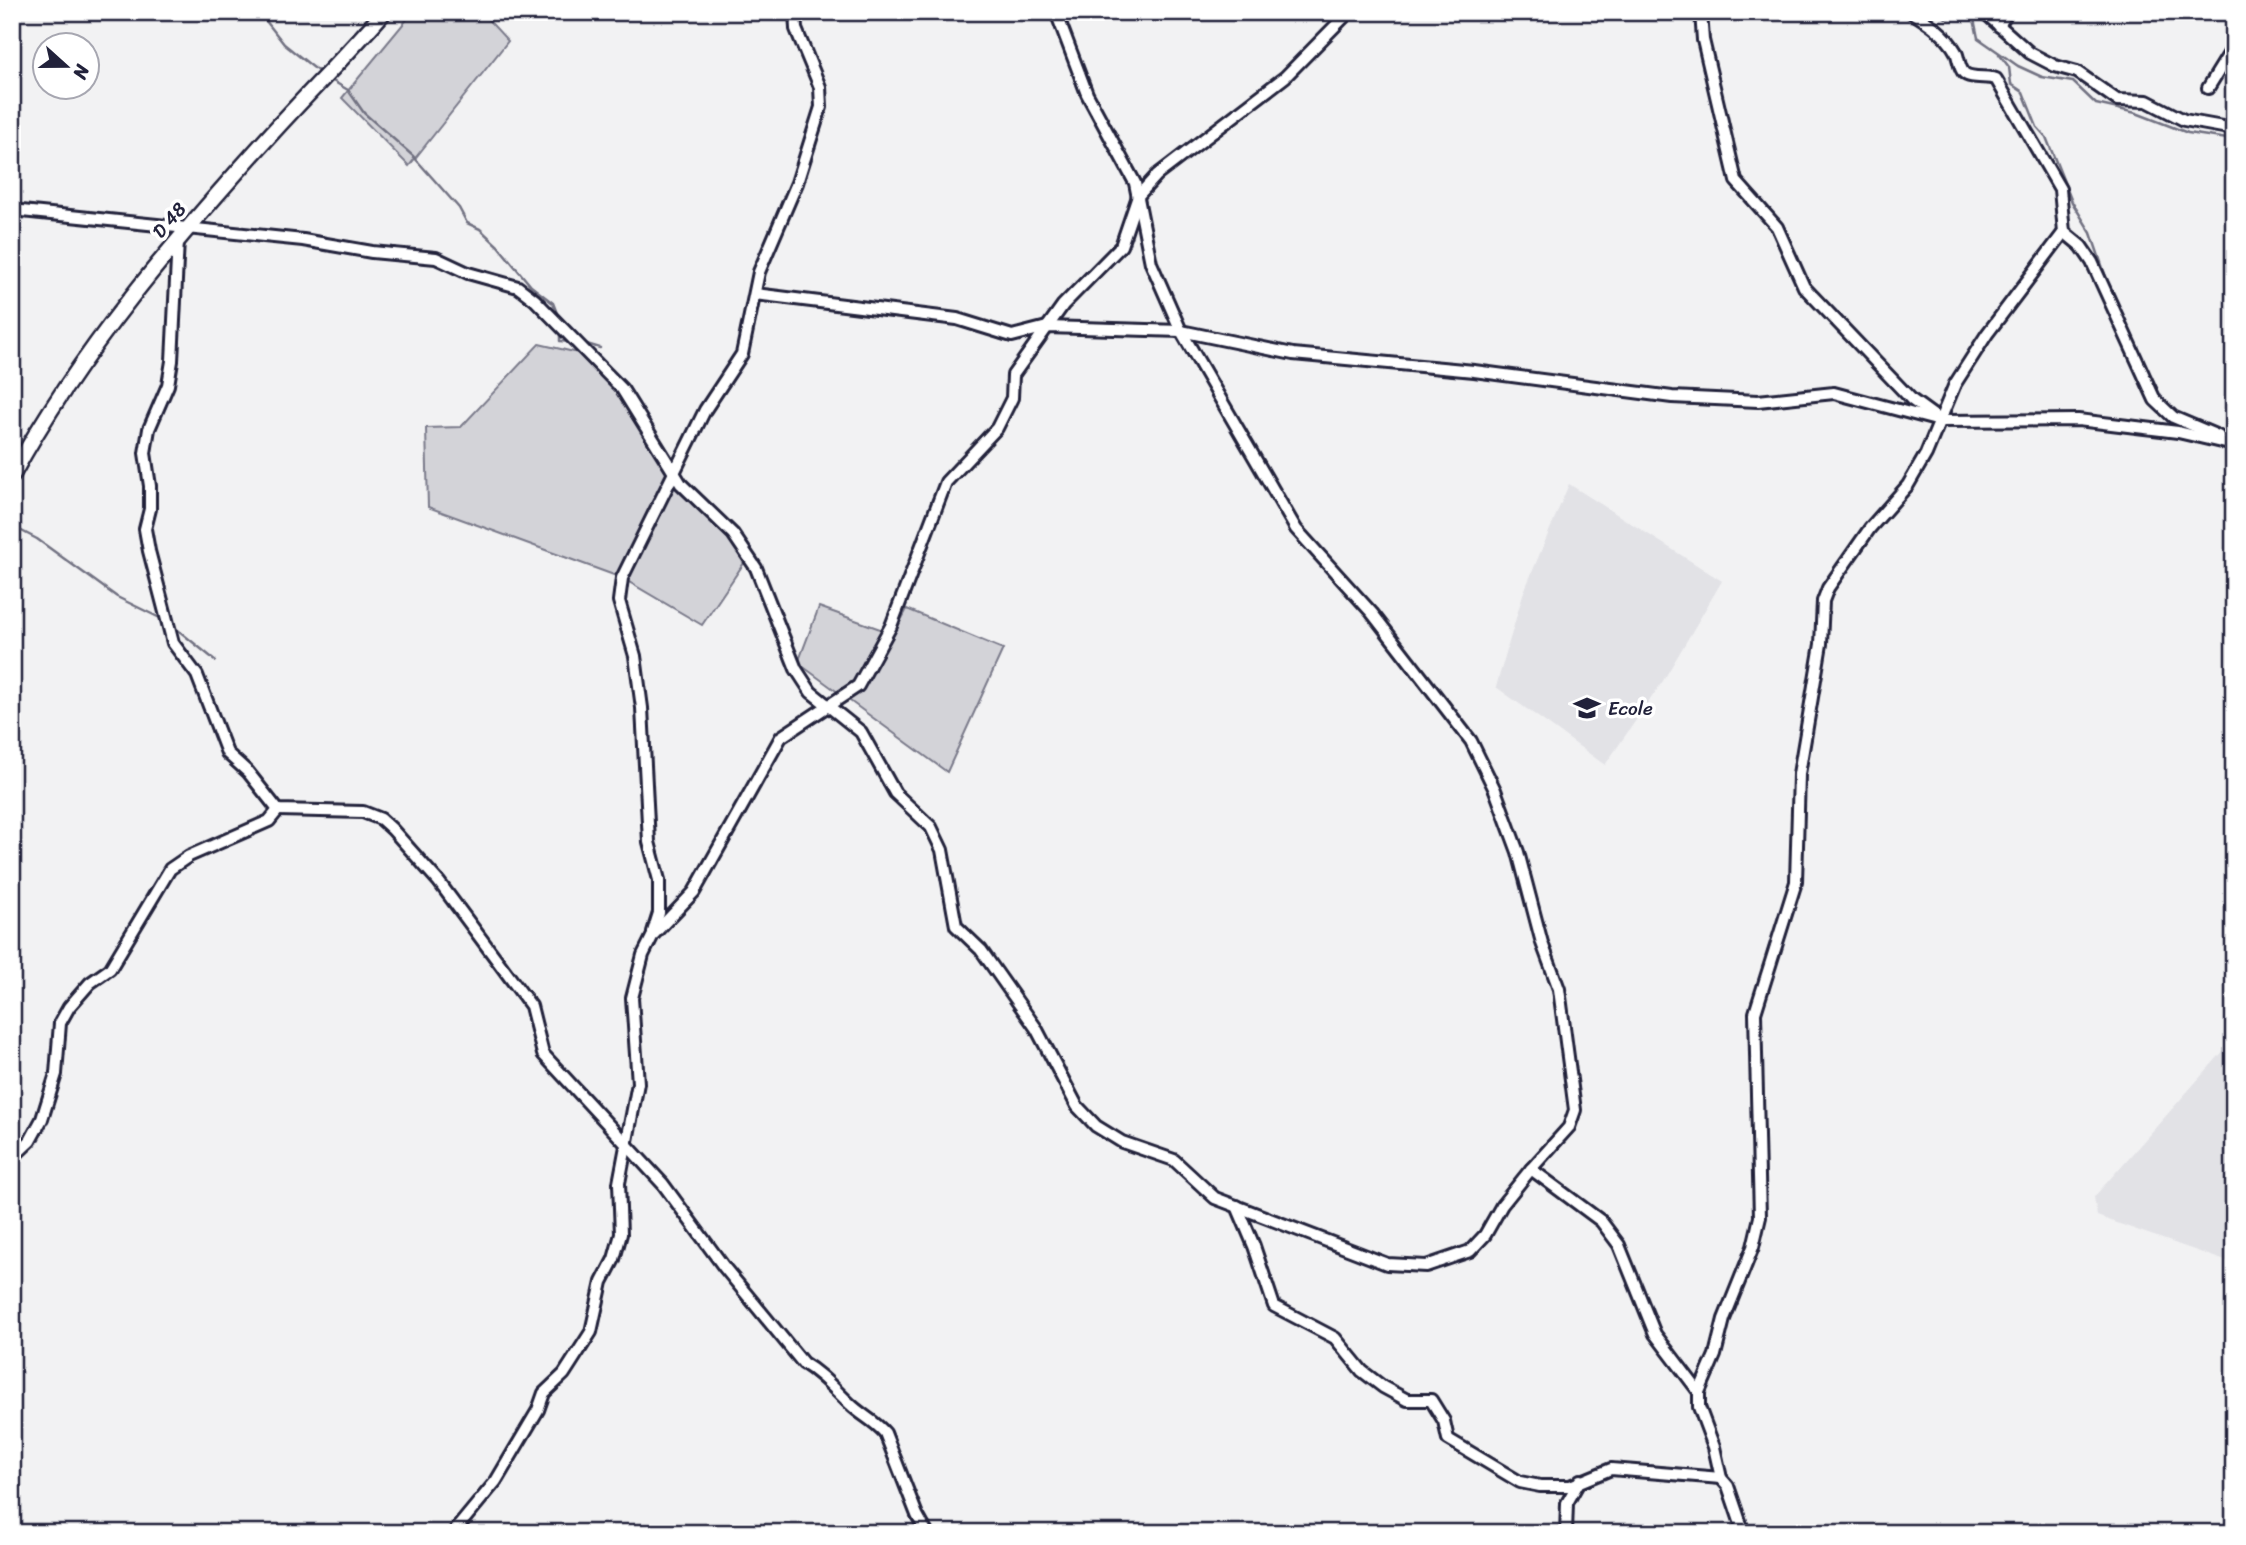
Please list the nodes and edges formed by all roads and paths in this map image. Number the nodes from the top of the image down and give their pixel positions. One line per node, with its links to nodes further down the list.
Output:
1 (384, 12): 16 (street, D 48)
2 (795, 12): 17 (street)
3 (1056, 12): 13 (street)
4 (1349, 12): 13 (street)
5 (1701, 12): 20 (street)
6 (1911, 12): 15 (street)
7 (1984, 12): 9 (street)
8 (2007, 12): 9 (street)
9 (1999, 26): 12 (street)
10 (2234, 46): 11 (street)
11 (2208, 88)
12 (2234, 129)
13 (1138, 196): 18 (street); 19 (street)
14 (12, 209): 16 (street)
15 (2064, 232): 20 (street); 21 (street)
16 (182, 235): 22 (street); 23 (street, D 48); 25 (street)
17 (755, 294): 18 (street); 22 (street)
18 (1047, 327): 19 (street); 24 (street)
19 (1181, 331): 20 (street); 29 (street)
20 (1940, 421): 21 (street); 31 (street)
21 (2234, 444)
22 (675, 474): 24 (street); 26 (street)
23 (12, 476)
24 (826, 704): 26 (street); 30 (street)
25 (278, 810): 27 (street); 28 (street)
26 (653, 935): 27 (street)
27 (625, 1144): 34 (street); 35 (street)
28 (12, 1158)
29 (1531, 1169): 30 (street); 31 (street)
30 (1237, 1206): 33 (street)
31 (1699, 1392): 32 (street)
32 (1721, 1478): 33 (street); 37 (street)
33 (1580, 1480): 36 (street)
34 (452, 1532)
35 (927, 1533)
36 (1566, 1533)
37 (1744, 1533)

